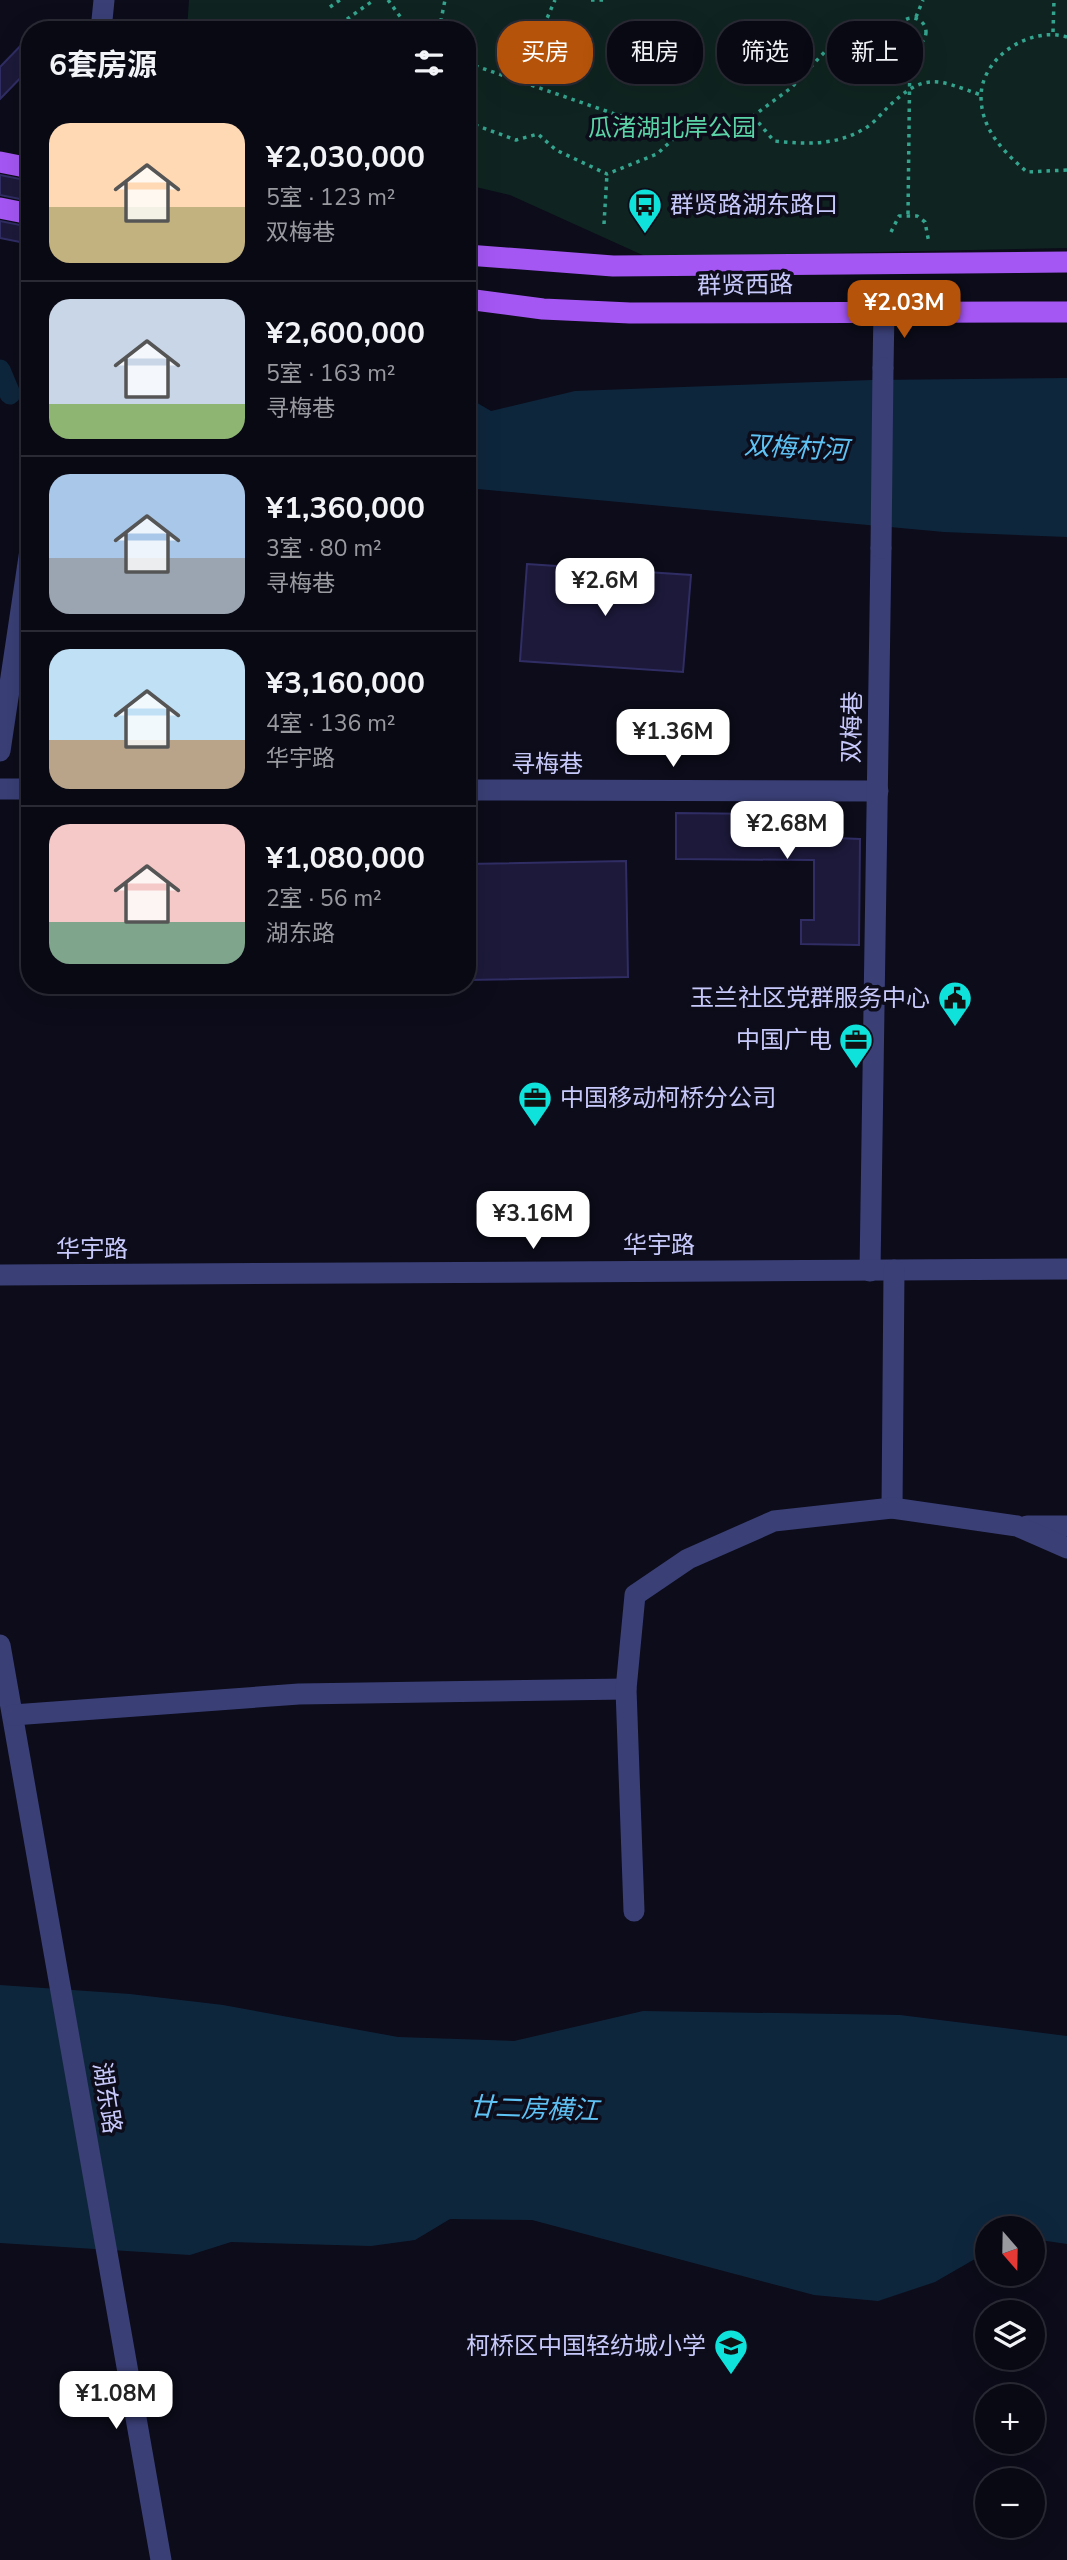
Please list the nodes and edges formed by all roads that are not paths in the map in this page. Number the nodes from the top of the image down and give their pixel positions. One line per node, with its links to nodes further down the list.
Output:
1 (104, 0): 2 (street)
2 (101, 21)
3 (0, 162): 4 (main road)
4 (21, 166)
5 (476, 256): 6 (main road, 群贤西路)
6 (1067, 262)
7 (476, 300): 8 (main road, 群贤西路)
8 (884, 310): 9 (main road, 群贤西路); 15 (street, 双梅巷, bridge)
9 (1067, 312)
10 (21, 610): 11 (street)
11 (0, 751)
12 (0, 789): 13 (street)
13 (21, 789)
14 (476, 790): 15 (street, 寻梅巷)
15 (878, 791): 17 (street, 双梅巷)
16 (1067, 1269): 18 (street, 华宇路)
17 (870, 1270): 18 (street, 华宇路); 19 (street, 华宇路)
18 (894, 1270): 20 (street)
19 (0, 1275)
20 (892, 1508): 21 (street); 25 (street)
21 (1017, 1526): 22 (street); 23 (street)
22 (1067, 1526)
23 (1067, 1548)
24 (0, 1645): 26 (street, 湖东路)
25 (626, 1689): 26 (street); 27 (street)
26 (13, 1715): 28 (street, 湖东路)
27 (634, 1911)
28 (161, 2560)

